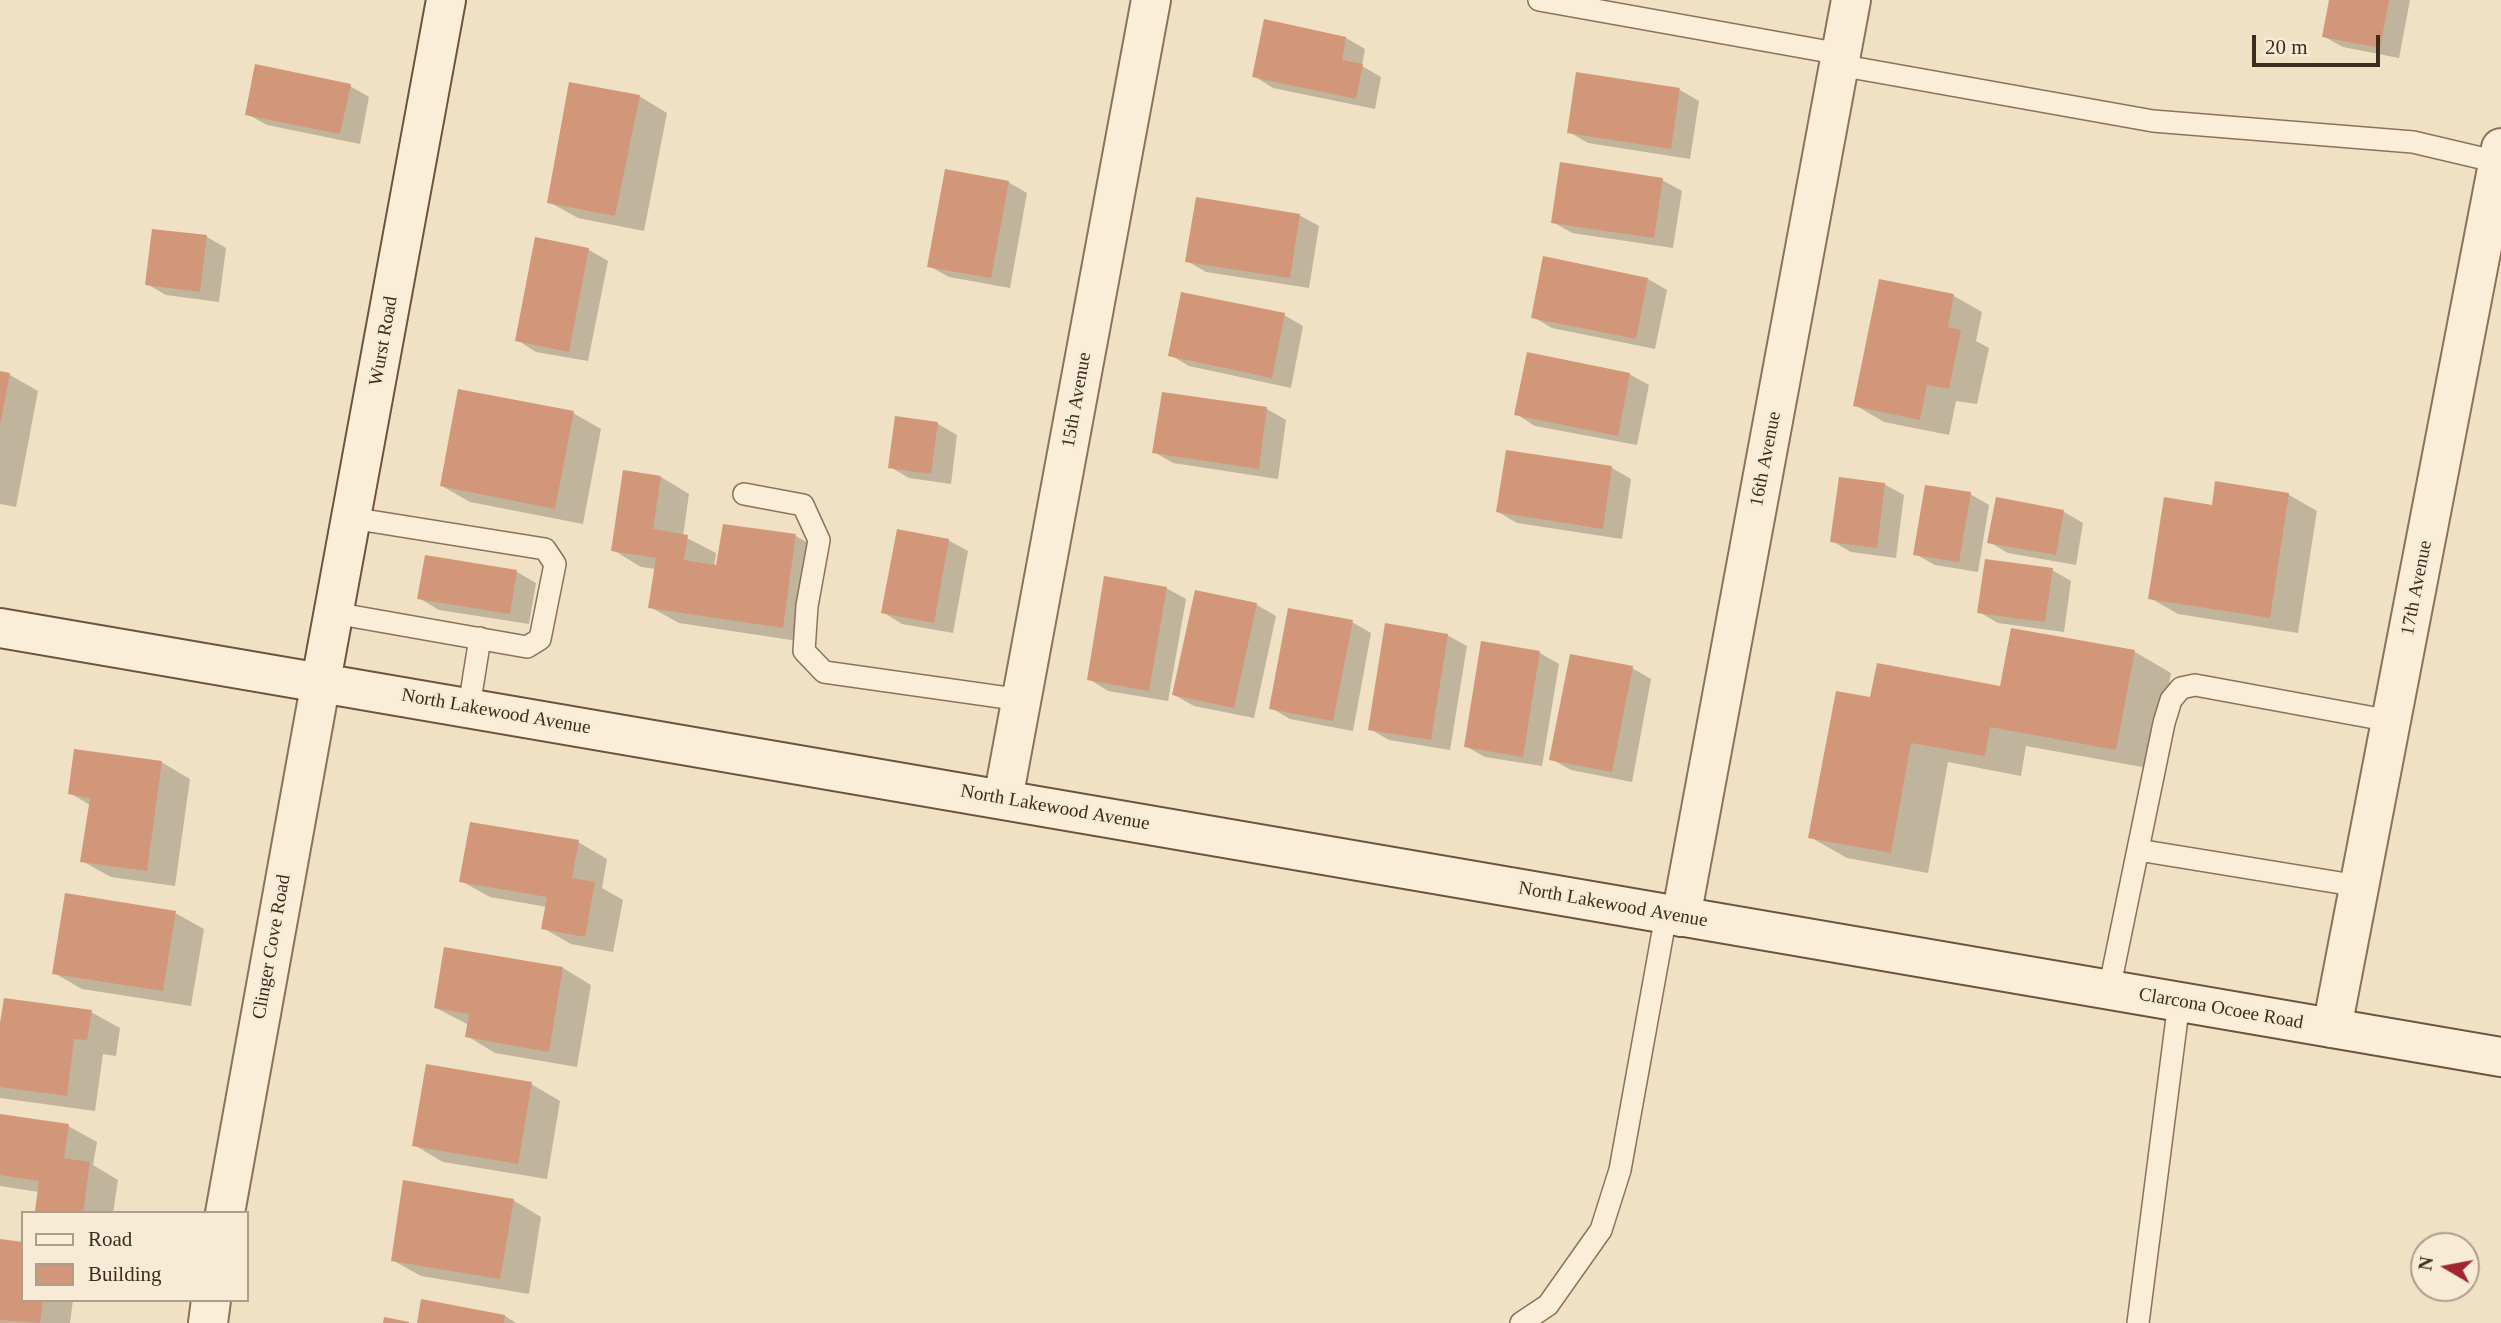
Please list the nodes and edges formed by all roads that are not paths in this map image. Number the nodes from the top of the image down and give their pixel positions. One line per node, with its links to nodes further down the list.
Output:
1 (446, 0): 8 (street, Wurst Road)
2 (1150, 0): 13 (street, 15th Avenue)
3 (1539, 0): 5 (lane)
4 (1851, 0): 5 (street, 16th Avenue)
5 (1840, 60): 6 (lane); 19 (street, 16th Avenue)
6 (2500, 155): 15 (street, 17th Avenue)
7 (744, 494): 13 (lane)
8 (351, 518): 9 (street, Wurst Road); 11 (lane)
9 (334, 613): 11 (lane); 12 (street, Wurst Road)
10 (0, 628): 12 (street, North Lakewood Avenue)
11 (480, 639): 14 (lane)
12 (321, 681): 14 (street, North Lakewood Avenue); 24 (street, Clinger Cove Road)
13 (1022, 700): 16 (street, 15th Avenue)
14 (469, 707): 16 (street, North Lakewood Avenue)
15 (2391, 721): 17 (lane); 18 (street, 17th Avenue)
16 (1003, 799): 19 (street, North Lakewood Avenue)
17 (2138, 850): 18 (lane); 20 (lane)
18 (2359, 886): 22 (street, 17th Avenue)
19 (1674, 916): 20 (street, North Lakewood Avenue); 27 (lane)
20 (2109, 990): 21 (street, Clarcona Ocoee Road)
21 (2179, 1002): 22 (street, Clarcona Ocoee Road); 28 (lane)
22 (2332, 1028): 23 (street, Clarcona Ocoee Road)
23 (2501, 1057)
24 (225, 1211)
25 (211, 1302): 26 (street)
26 (208, 1323)
27 (1521, 1323)
28 (2138, 1323)

